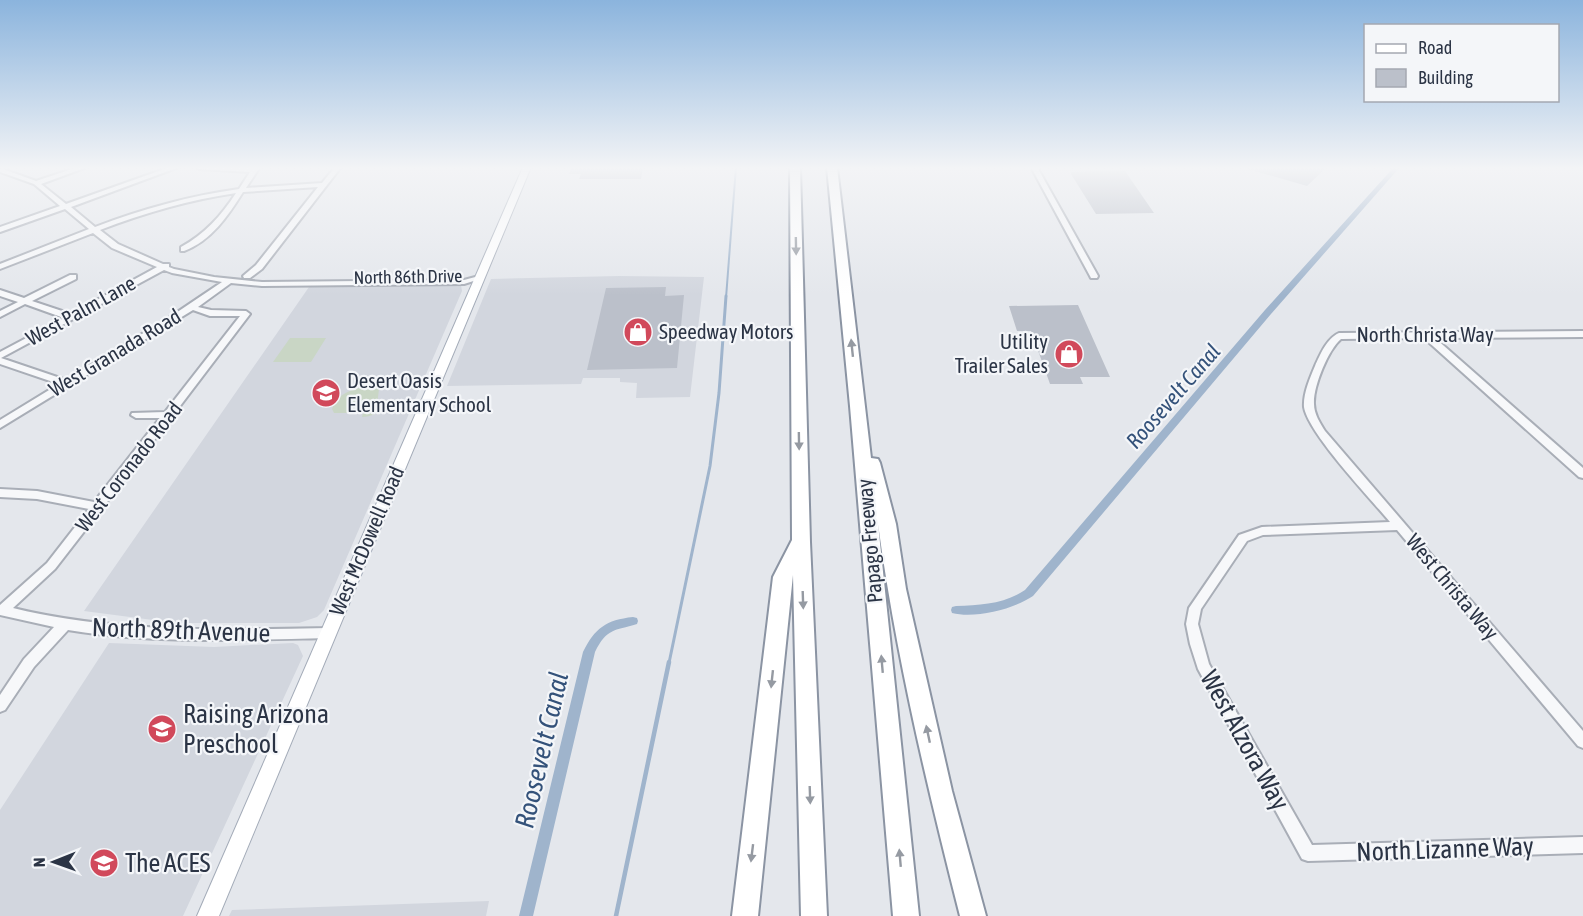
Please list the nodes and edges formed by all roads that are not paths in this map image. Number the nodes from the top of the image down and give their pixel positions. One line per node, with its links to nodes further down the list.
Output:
1 (58, 210): 10 (street)
2 (69, 210): 11 (street, North 86th Drive)
3 (153, 210): 11 (street)
4 (230, 210): 12 (street)
5 (304, 210): 15 (street)
6 (509, 210): 18 (main road, West McDowell Road)
7 (796, 210): 40 (highway, one-way to 40)
8 (837, 210): 31 (highway, Papago Freeway, one-way to 8)
9 (1058, 210): 16 (street)
10 (0, 230)
11 (93, 231): 13 (street, North 86th Drive); 14 (street)
12 (183, 249)
13 (163, 266): 15 (street, North 86th Drive); 19 (street, North 86th Drive); 25 (street, West Palm Lane)
14 (0, 267)
15 (247, 276): 20 (street, North 86th Drive)
16 (1094, 276)
17 (73, 277): 22 (street)
18 (479, 278): 20 (street, North 86th Drive); 43 (main road, West McDowell Road)
19 (230, 281): 20 (street, North 86th Drive); 23 (street, West Granada Road)
20 (276, 281)
21 (0, 293): 22 (street)
22 (24, 302): 24 (street); 25 (street)
23 (191, 307): 30 (street, West Granada Road); 33 (street, West Coronado Road)
24 (0, 314)
25 (71, 316): 28 (street, West Palm Lane)
26 (1583, 334): 27 (street, North Christa Way)
27 (1426, 335): 35 (street, North Christa Way); 36 (street)
28 (0, 356)
29 (0, 361): 30 (street)
30 (67, 383): 34 (street, West Granada Road)
31 (858, 406): 51 (highway, Papago Freeway, one-way to 31); 52 (highway, one-way to 31)
32 (136, 415): 33 (street)
33 (168, 415): 38 (street, West Coronado Road)
34 (0, 425)
35 (1321, 433): 39 (street, West Christa Way)
36 (1583, 474)
37 (0, 493): 38 (street)
38 (99, 507): 41 (street, West Coronado Road)
39 (1401, 526): 45 (street, West Christa Way); 47 (street, West Alzora Way)
40 (801, 542): 49 (highway, one-way to 49); 50 (highway, one-way to 50)
41 (1, 610): 42 (street, North 89th Avenue)
42 (66, 623): 43 (street, North 89th Avenue); 44 (street)
43 (328, 633): 48 (main road, West McDowell Road)
44 (0, 706)
45 (1583, 741)
46 (1583, 845): 47 (street, North Lizanne Way)
47 (1308, 853)
48 (208, 916)
49 (745, 916)
50 (814, 916)
51 (906, 916)
52 (973, 916)

